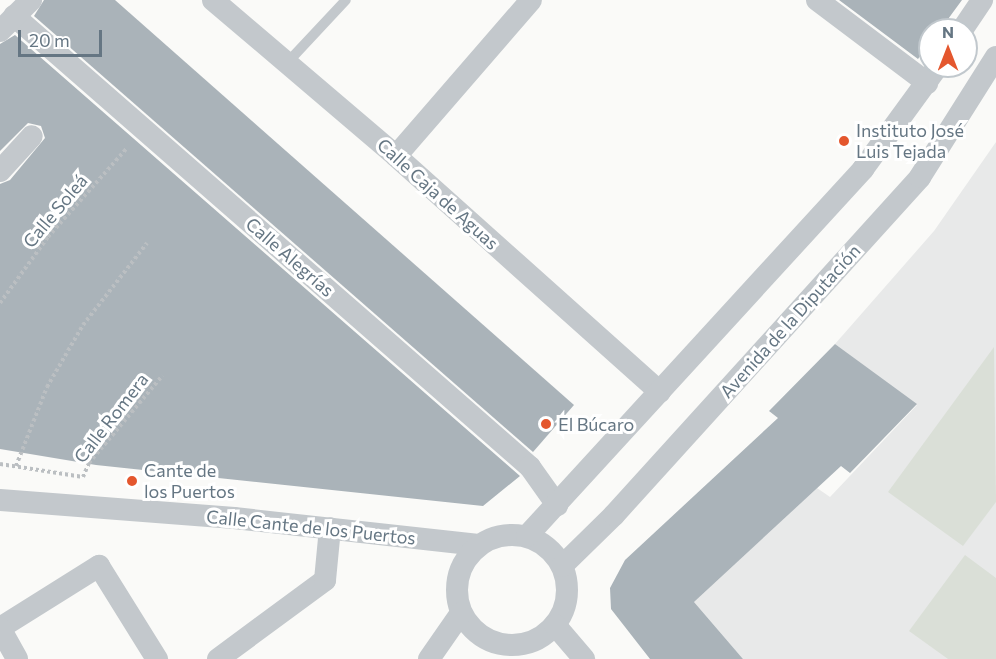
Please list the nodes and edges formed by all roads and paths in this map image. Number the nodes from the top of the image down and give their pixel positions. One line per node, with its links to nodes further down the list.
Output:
1 (31, 0): 8 (street)
2 (213, 0): 10 (street, Calle Caja de Aguas)
3 (345, 0): 10 (lane)
4 (531, 0): 15 (street)
5 (817, 0): 11 (street)
6 (982, 0): 7 (street)
7 (970, 18)
8 (7, 24): 24 (street, Calle Alegrías)
9 (996, 57): 28 (street, Avenida de la Diputación)
10 (287, 63): 15 (street, Calle Caja de Aguas)
11 (918, 64)
12 (930, 78): 20 (street)
13 (32, 136): 16 (street)
14 (134, 140): 18 (path, Calle Soleá)
15 (396, 156): 20 (street, Calle Caja de Aguas)
16 (0, 171)
17 (147, 243): 22 (path)
18 (0, 303)
19 (162, 376): 22 (path, Calle Romera)
20 (660, 392): 24 (street)
21 (0, 464): 22 (path)
22 (16, 466)
23 (0, 500): 25 (street, Calle Cante de los Puertos)
24 (556, 505): 26 (street)
25 (330, 528): 27 (street, Calle Cante de los Puertos); 35 (street)
26 (527, 536): 27 (street); 28 (street)
27 (479, 545): 29 (street)
28 (562, 566): 30 (street)
29 (461, 613): 32 (street); 36 (street)
30 (555, 625): 32 (street); 38 (street)
31 (0, 628): 33 (street); 34 (street)
32 (511, 645): 37 (street)
33 (17, 659)
34 (157, 659)
35 (218, 659)
36 (429, 659)
37 (490, 659)
38 (584, 659)

